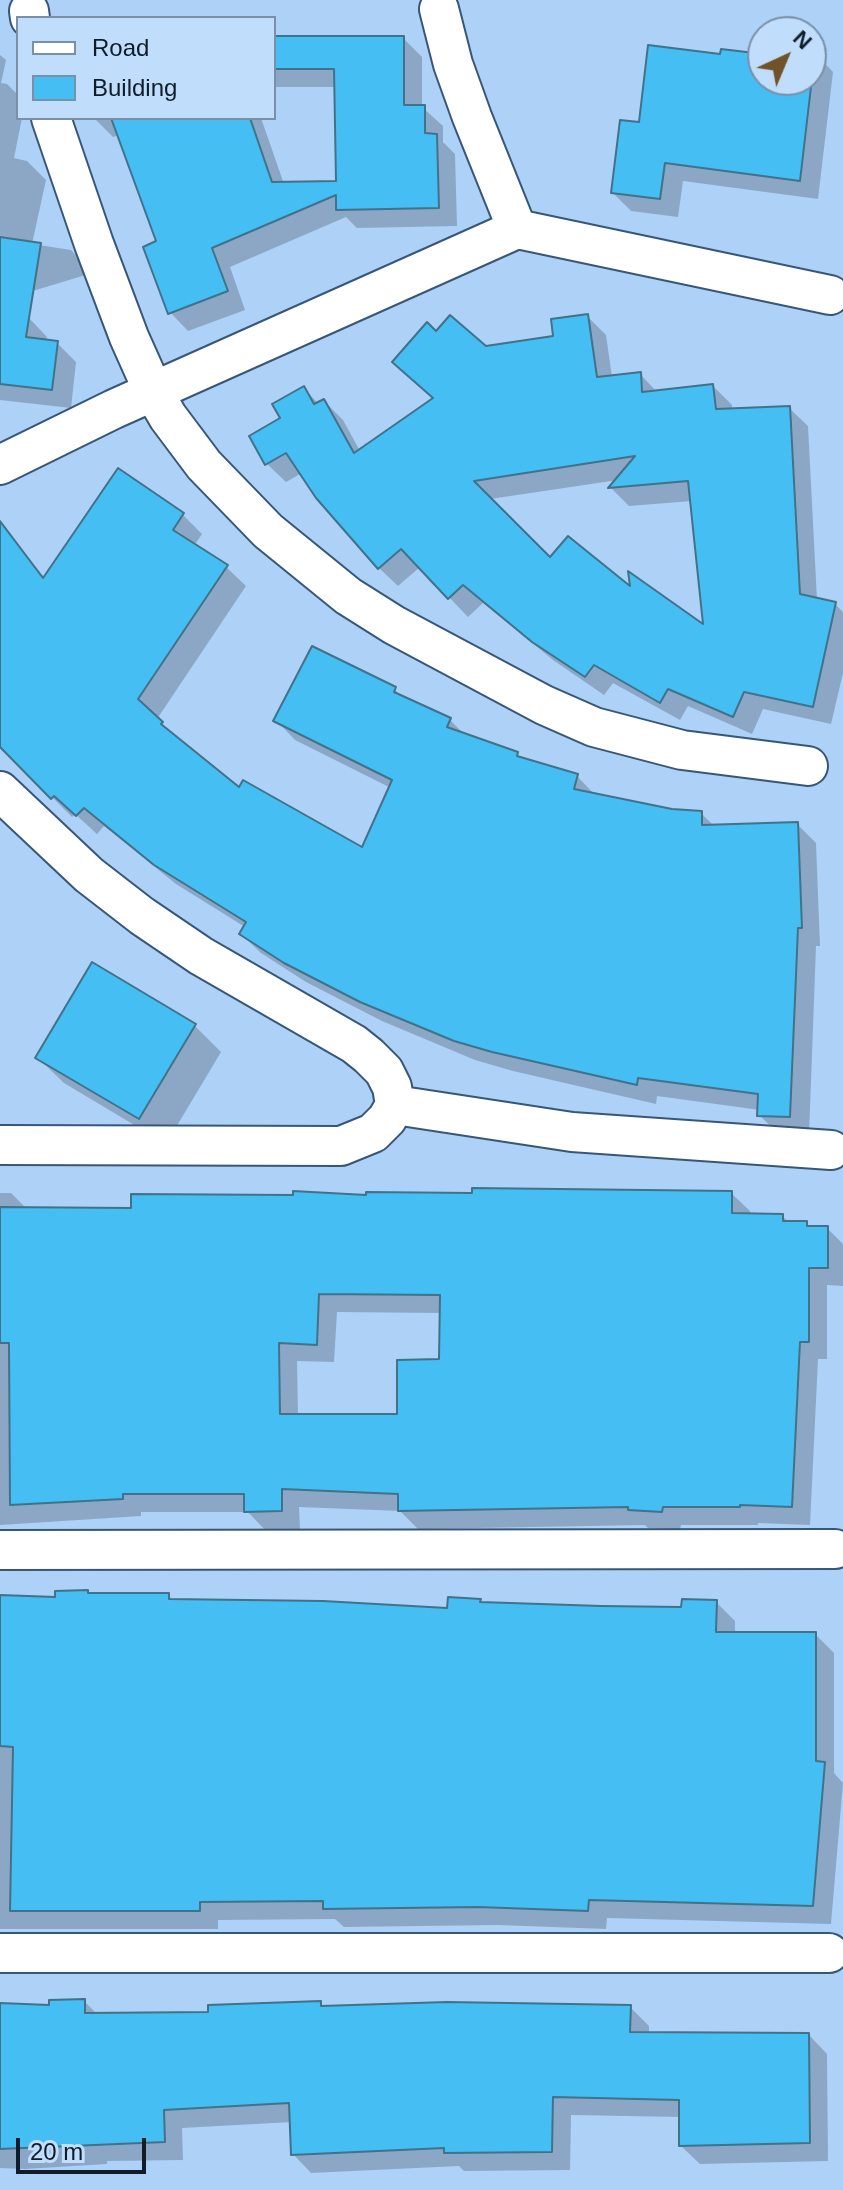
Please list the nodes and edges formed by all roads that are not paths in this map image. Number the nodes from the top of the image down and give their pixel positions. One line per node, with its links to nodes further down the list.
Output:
1 (439, 9): 3 (street)
2 (52, 120): 5 (street)
3 (517, 229): 4 (street); 5 (street)
4 (830, 295)
5 (154, 393): 6 (street); 7 (street)
6 (0, 465)
7 (808, 766)
8 (0, 791): 9 (street)
9 (395, 1105): 10 (street); 11 (street)
10 (0, 1145)
11 (831, 1150)
12 (835, 1549): 13 (street)
13 (0, 1550)
14 (0, 1953): 15 (street)
15 (829, 1953)

